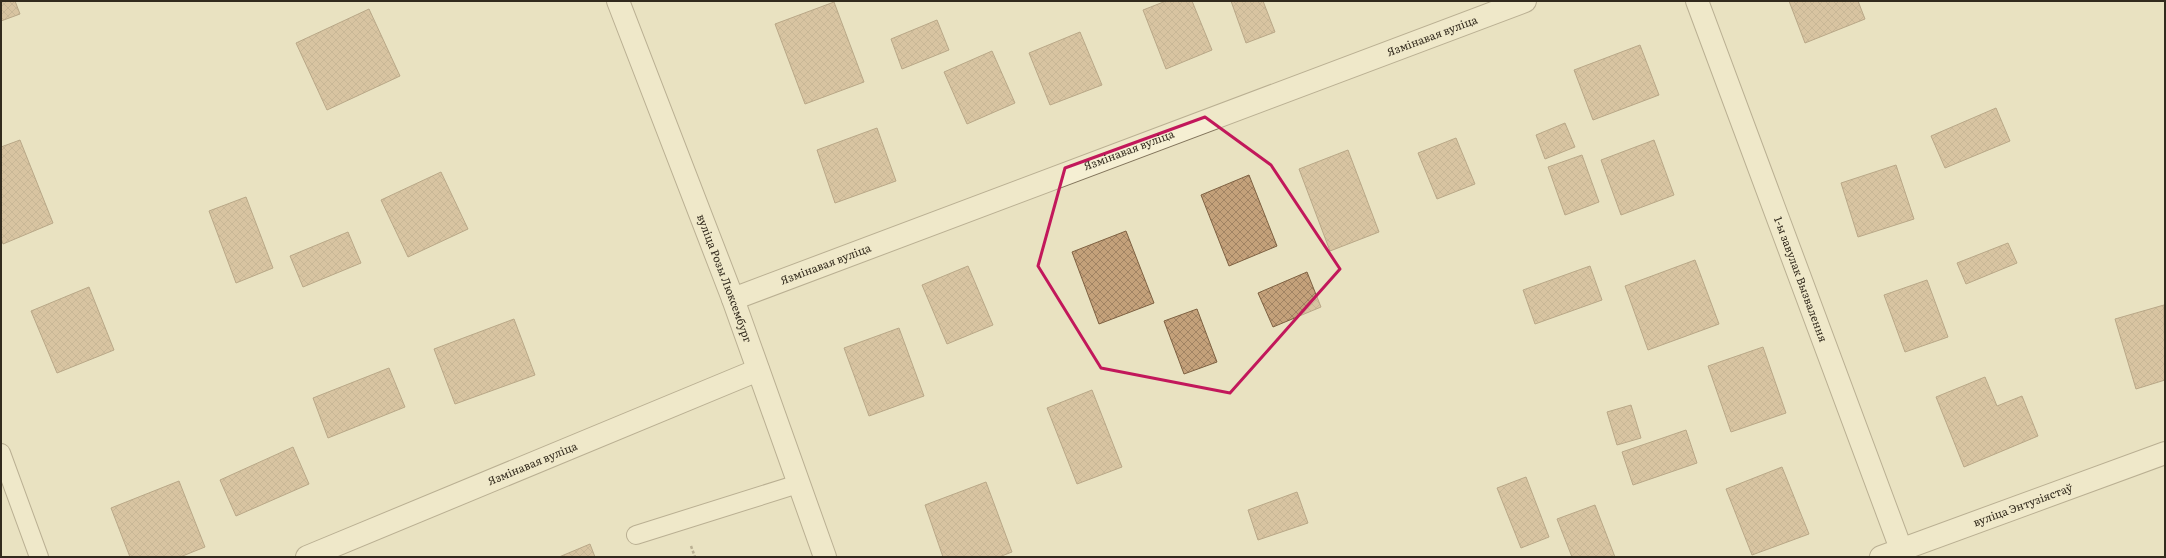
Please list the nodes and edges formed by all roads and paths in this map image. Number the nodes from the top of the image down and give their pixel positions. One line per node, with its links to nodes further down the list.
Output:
1 (618, 1): 4 (street, вуліца Розы Люксембург)
2 (1525, 1): 4 (street, Язмінавая вуліца)
3 (1697, 1): 10 (street, 1-ы завулак Вызвалення)
4 (733, 298): 5 (street, вуліца Розы Люксембург)
5 (758, 370): 8 (street, вуліца Розы Люксембург); 12 (street, Язмінавая вуліца)
6 (1, 453): 11 (lane)
7 (2165, 453): 10 (street, вуліца Энтузіястаў)
8 (798, 484): 9 (lane); 13 (street, вуліца Розы Люксембург)
9 (636, 536)
10 (1895, 554)
11 (39, 557)
12 (307, 557)
13 (825, 557)

